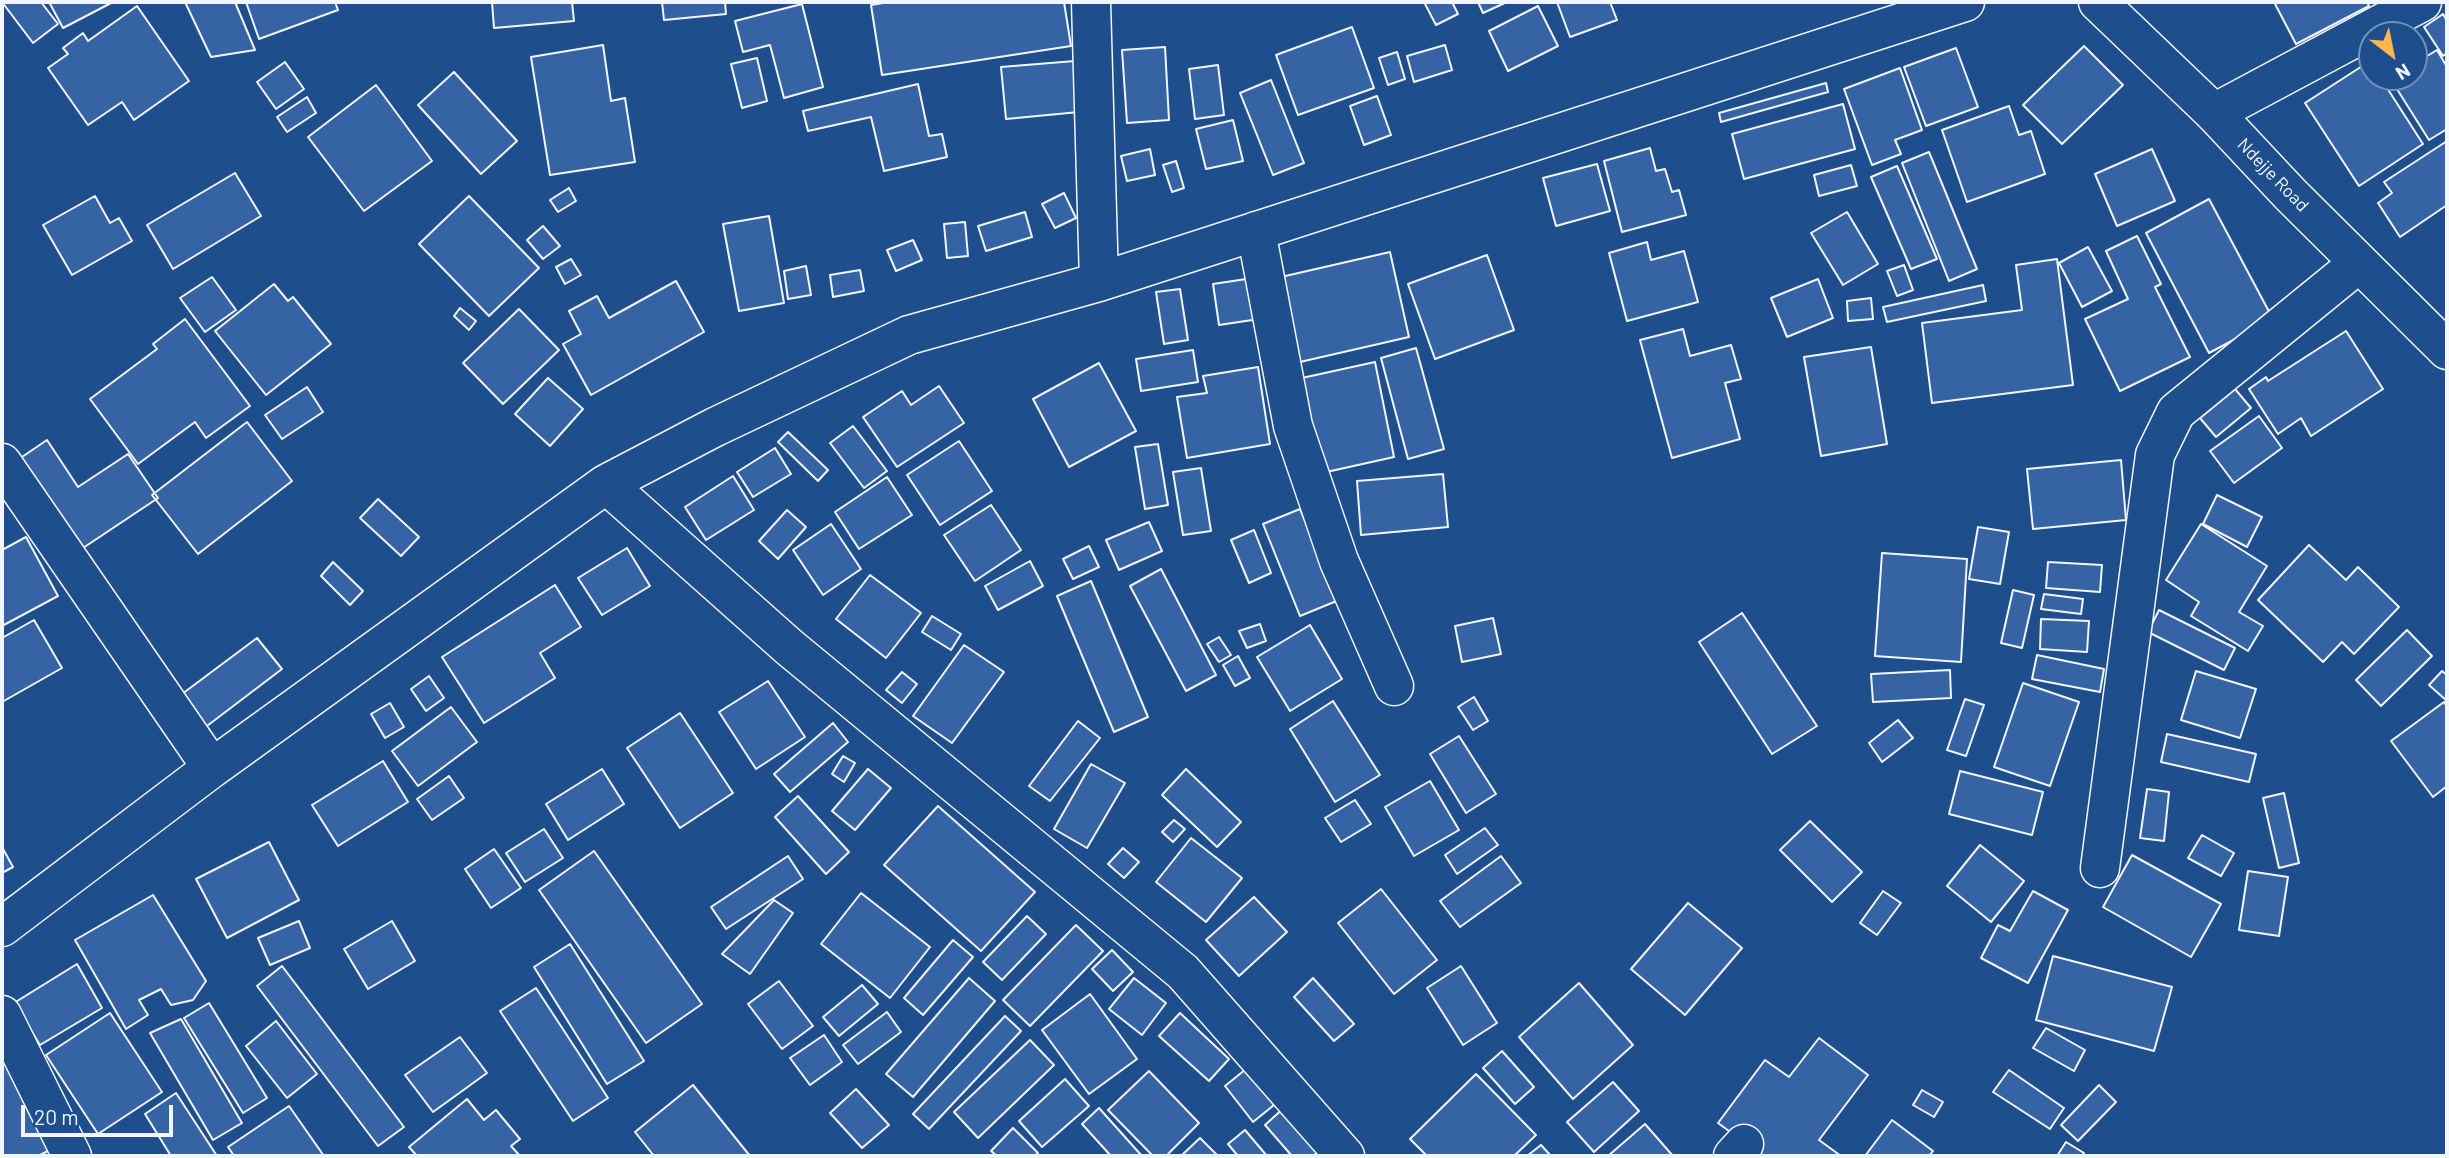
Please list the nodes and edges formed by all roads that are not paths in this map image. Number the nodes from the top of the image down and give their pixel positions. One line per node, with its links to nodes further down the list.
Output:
1 (1091, 2): 8 (street)
2 (1965, 2): 6 (street)
3 (2098, 2): 5 (street, Ndejje Road)
4 (2422, 2): 5 (street)
5 (2214, 113): 7 (street, Ndejje Road)
6 (1256, 231): 8 (street); 12 (street)
7 (2359, 263): 9 (street, Ndejje Road); 14 (street)
8 (1099, 282): 11 (street)
9 (2447, 350)
10 (2, 463): 13 (street)
11 (606, 484): 13 (street); 18 (street)
12 (1394, 686)
13 (212, 768): 15 (street)
14 (2100, 868)
15 (2, 927)
16 (2, 1016): 17 (street)
17 (72, 1156)
18 (1345, 1156)

